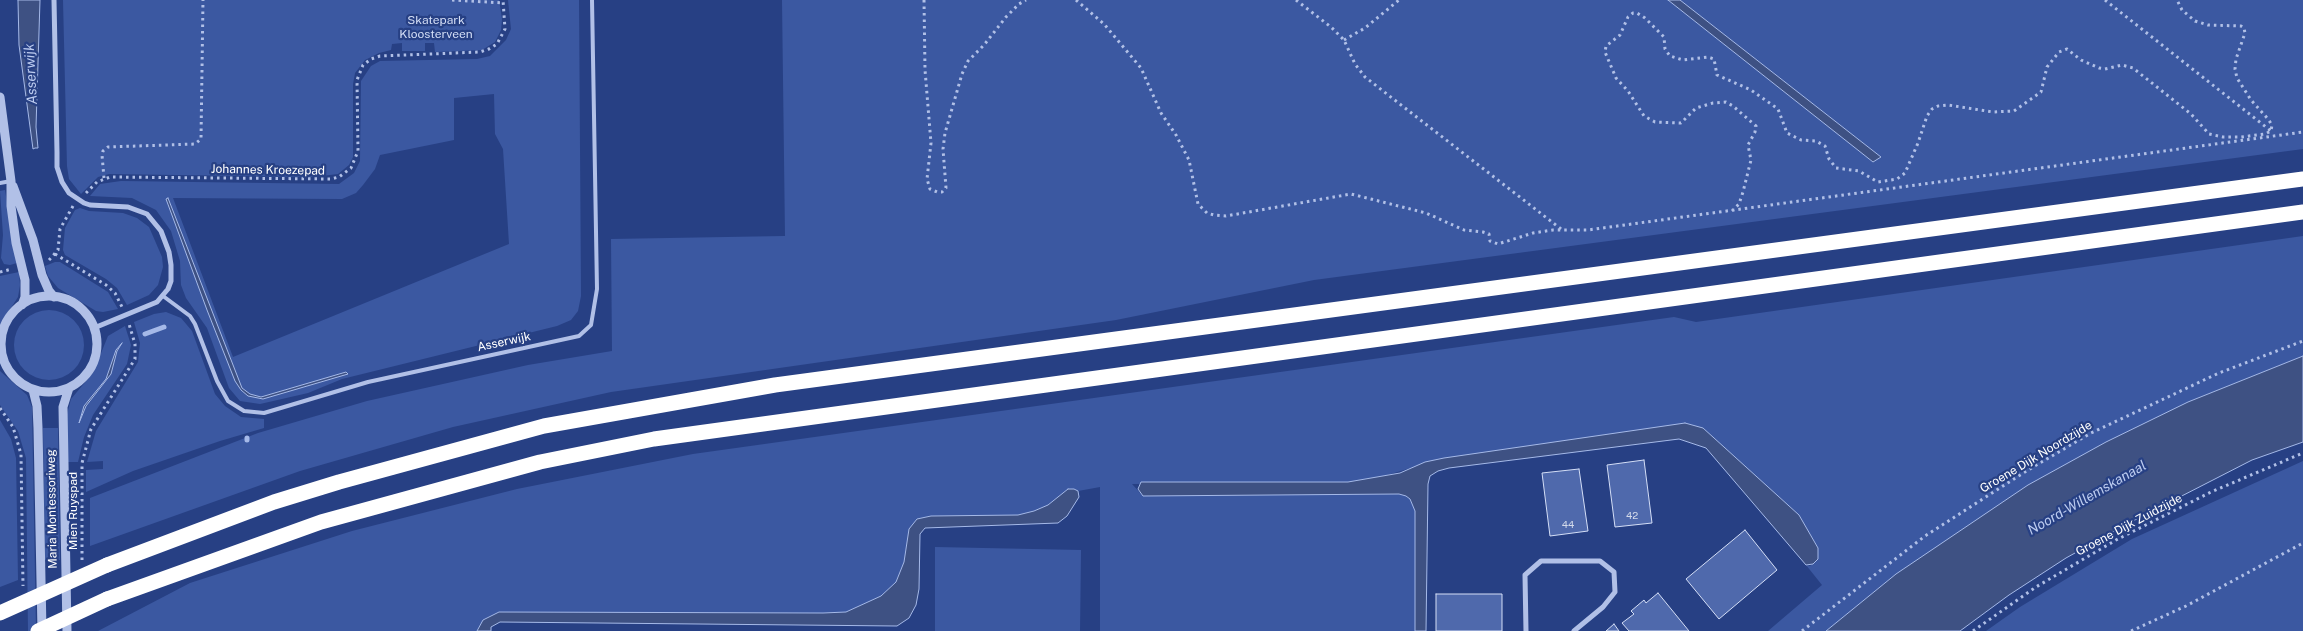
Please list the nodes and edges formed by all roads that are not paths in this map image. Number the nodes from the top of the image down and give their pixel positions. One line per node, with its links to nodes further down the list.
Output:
1 (54, 0): 8 (street)
2 (592, 0): 8 (lane, Asserwijk)
3 (0, 97): 5 (street)
4 (2303, 179): 15 (highway, bridge)
5 (11, 181): 6 (lane); 9 (street); 10 (street)
6 (0, 183)
7 (2303, 212): 16 (highway, bridge)
8 (163, 296): 11 (street)
9 (54, 297): 10 (street); 11 (street)
10 (22, 305): 12 (street)
11 (94, 328): 13 (street)
12 (1, 355): 14 (street)
13 (69, 388): 14 (street); 17 (street, Maria Montessoriweg)
14 (33, 390): 16 (street, Maria Montessoriweg)
15 (0, 613)
16 (40, 631)
17 (67, 631)
18 (1526, 631): 19 (street)
19 (1574, 631)

